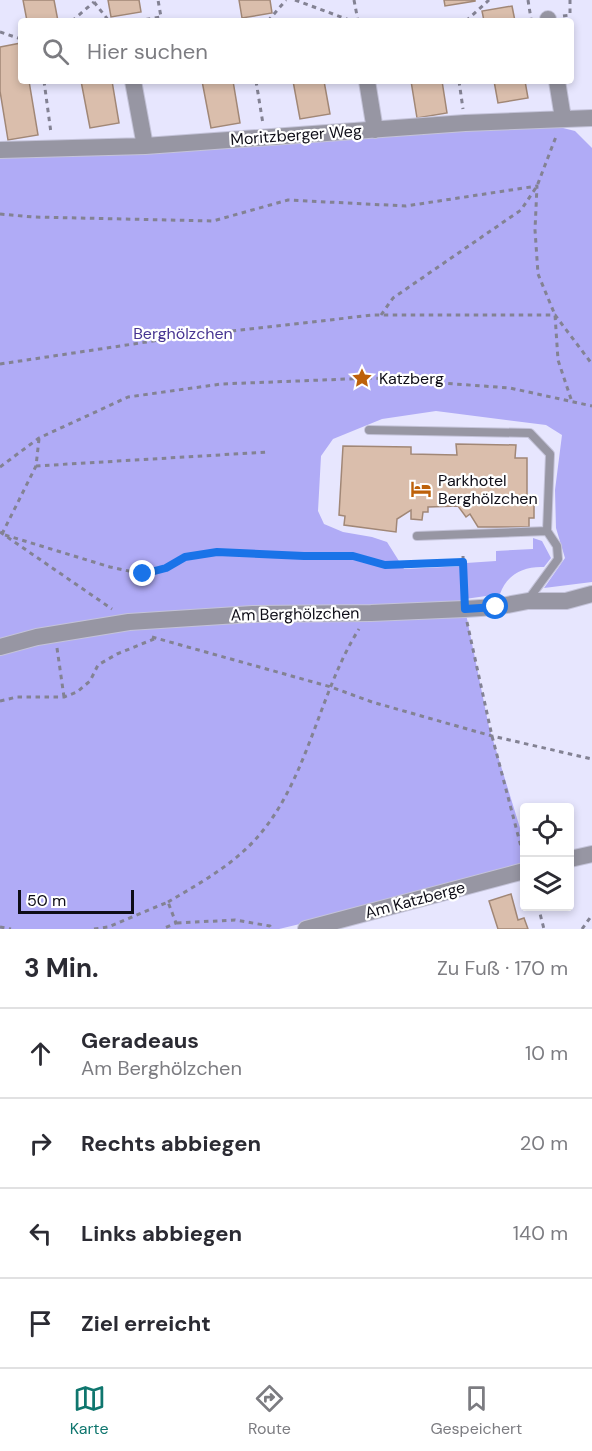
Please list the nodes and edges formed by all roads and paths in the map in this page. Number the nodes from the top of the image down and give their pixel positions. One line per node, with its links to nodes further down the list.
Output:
1 (158, 0): 10 (path)
2 (286, 0): 11 (path)
3 (294, 0): 12 (path)
4 (354, 0): 13 (path)
5 (489, 0): 14 (path)
6 (528, 0): 15 (path)
7 (94, 1): 8 (path); 9 (path)
8 (75, 18)
9 (107, 18)
10 (154, 18)
11 (271, 18)
12 (343, 18)
13 (357, 18)
14 (469, 18)
15 (541, 18)
16 (0, 32): 17 (path)
17 (18, 38)
18 (44, 84): 30 (path)
19 (134, 84): 29 (street)
20 (256, 84): 28 (path)
21 (367, 84): 27 (street)
22 (459, 84): 26 (path)
23 (557, 84): 24 (street)
24 (562, 118): 25 (street, Moritzberger Weg); 26 (street, Moritzberger Weg); 32 (path)
25 (592, 118)
26 (465, 123): 27 (street, Moritzberger Weg)
27 (375, 130): 28 (street, Moritzberger Weg)
28 (265, 137): 29 (street, Moritzberger Weg)
29 (145, 146): 30 (street, Moritzberger Weg)
30 (52, 147): 31 (street, Moritzberger Weg)
31 (0, 150)
32 (537, 186): 33 (path); 34 (path); 35 (path)
33 (0, 214)
34 (381, 315): 35 (path); 37 (path)
35 (555, 315): 36 (path); 38 (path)
36 (592, 363)
37 (0, 364)
38 (572, 402): 39 (path); 41 (path)
39 (592, 406)
40 (369, 430): 45 (lane)
41 (39, 438): 43 (path); 44 (path)
42 (268, 452): 43 (path)
43 (36, 466): 46 (path)
44 (0, 467)
45 (547, 531): 47 (lane); 51 (lane)
46 (0, 533): 49 (path); 52 (path)
47 (417, 536)
48 (463, 556): 49 (path)
49 (463, 562): 53 (path)
50 (592, 594): 51 (street, Am Berghölzchen)
51 (528, 601): 53 (street, Am Berghölzchen)
52 (108, 607)
53 (465, 609): 54 (street, Am Berghölzchen)
54 (371, 613): 55 (street, Am Berghölzchen); 60 (path)
55 (129, 622): 57 (street, Am Berghölzchen); 58 (path)
56 (468, 633): 63 (path)
57 (55, 634): 59 (street, Am Berghölzchen); 61 (path)
58 (155, 639): 60 (path); 61 (path)
59 (0, 647)
60 (331, 687): 63 (path); 69 (path)
61 (64, 697): 62 (path)
62 (0, 701)
63 (492, 736): 64 (path); 66 (path)
64 (592, 759)
65 (592, 854): 67 (street)
66 (524, 857)
67 (574, 859)
68 (520, 872): 79 (street, Am Katzberge)
69 (168, 902): 72 (path); 74 (path)
70 (539, 911): 80 (path)
71 (592, 915): 81 (path)
72 (177, 923): 77 (path); 78 (path)
73 (0, 927): 75 (path)
74 (109, 928): 76 (path)
75 (12, 929)
76 (94, 929)
77 (162, 929)
78 (272, 929)
79 (306, 929)
80 (544, 929)
81 (582, 929)

